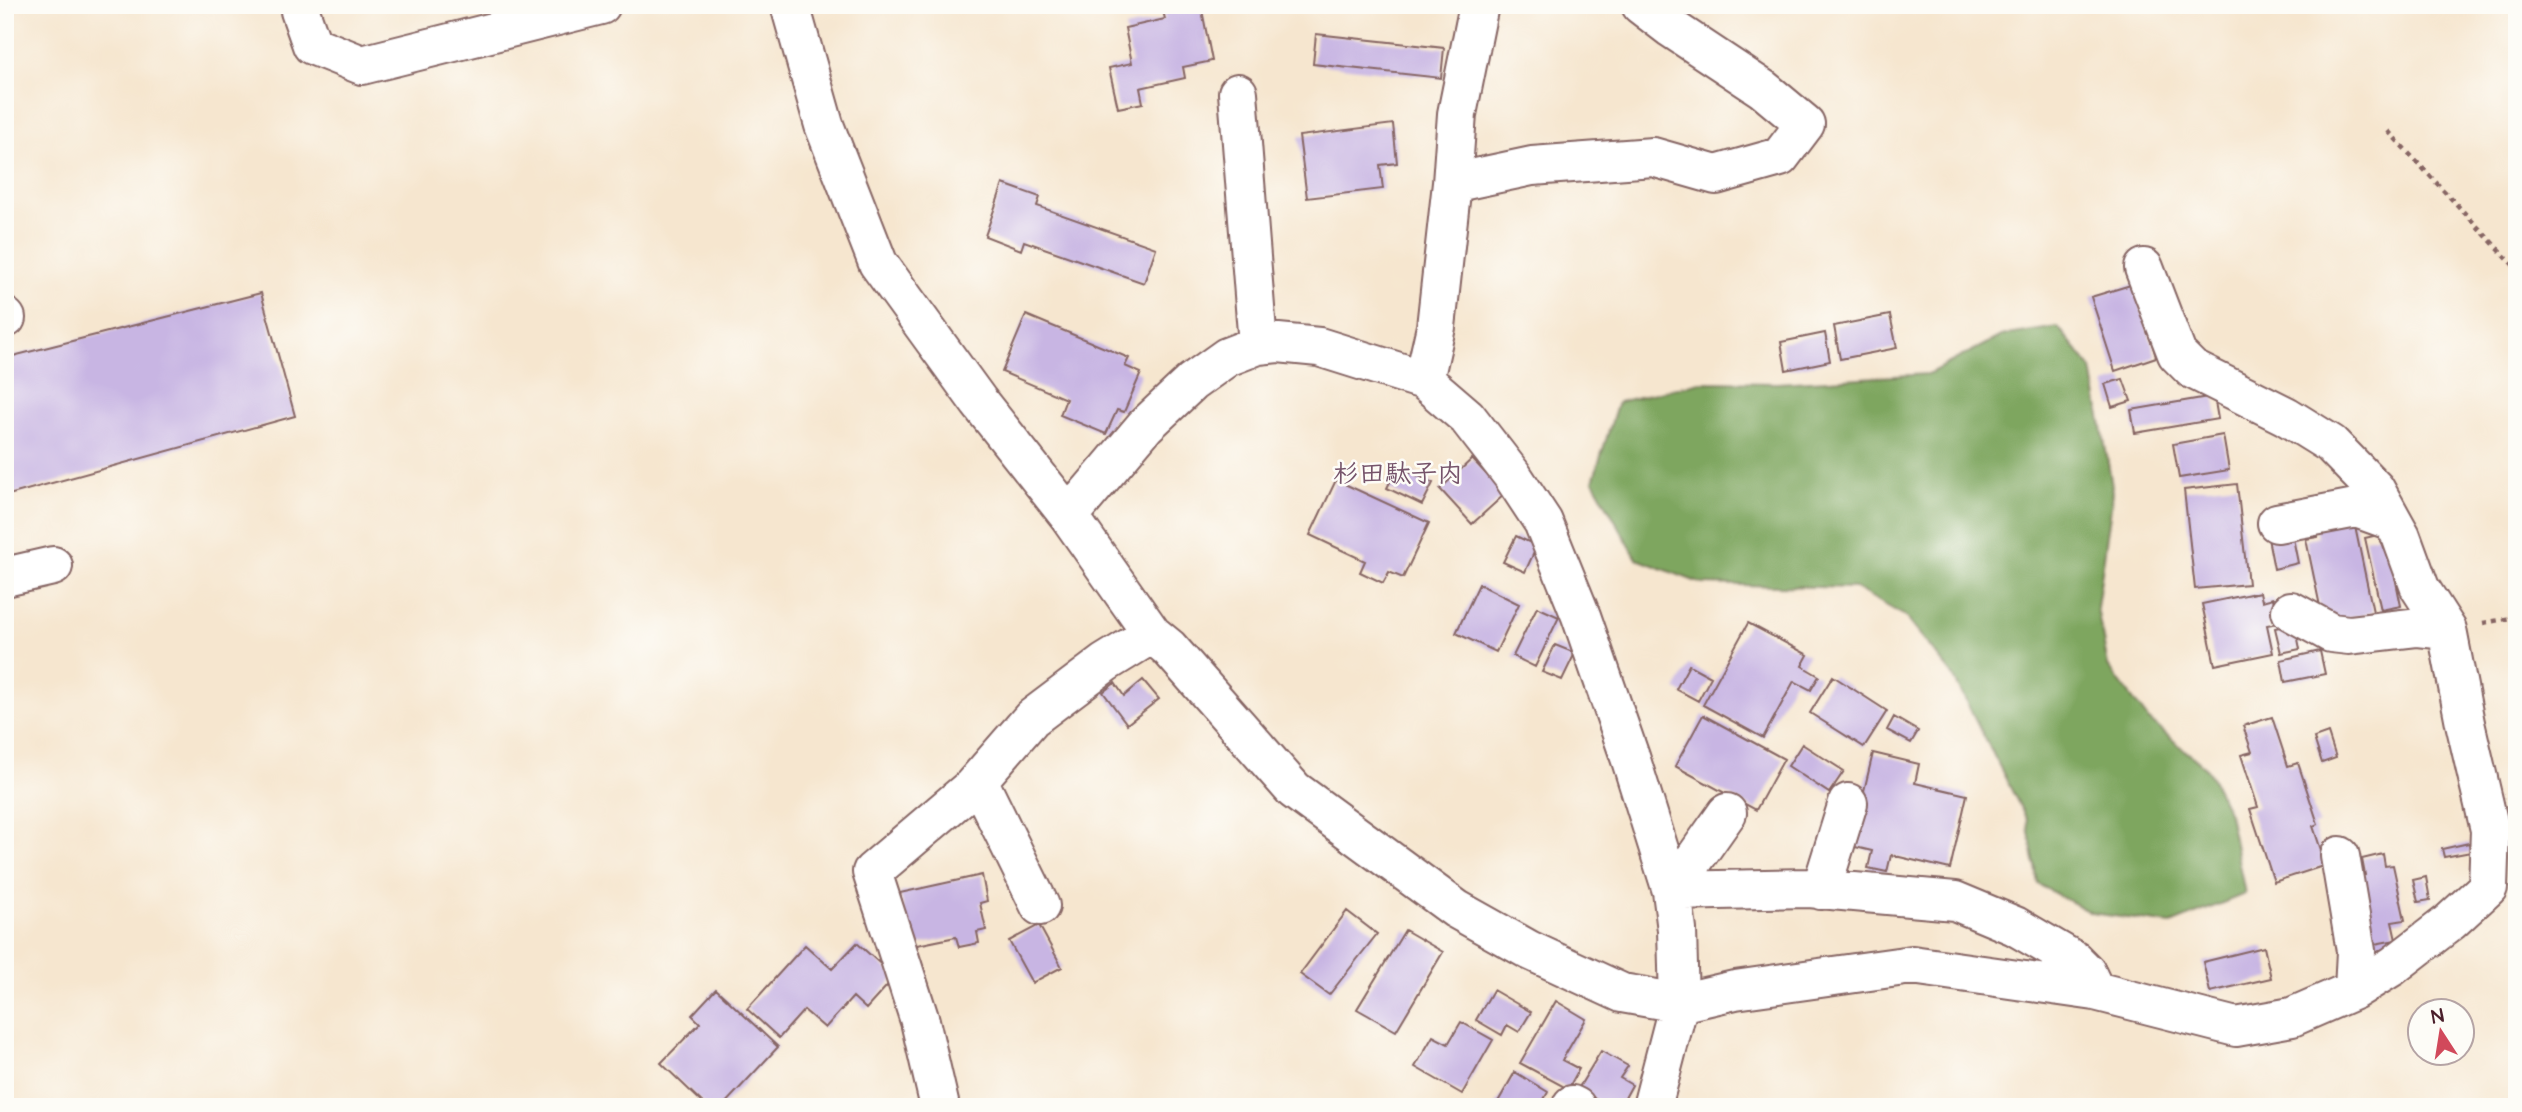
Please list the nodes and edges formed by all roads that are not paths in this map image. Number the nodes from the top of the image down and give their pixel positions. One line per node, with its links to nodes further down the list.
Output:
1 (601, 5): 5 (street)
2 (790, 5): 11 (street)
3 (1479, 5): 7 (street)
4 (1641, 5): 7 (street)
5 (300, 11)
6 (1238, 93): 9 (street)
7 (1452, 183): 10 (street)
8 (2144, 268): 12 (street)
9 (1258, 345): 10 (street); 11 (street)
10 (1424, 380): 24 (street)
11 (1069, 516): 18 (street)
12 (2392, 520): 13 (street); 17 (street)
13 (2277, 523)
14 (53, 566): 15 (street)
15 (5, 577)
16 (2291, 611): 17 (street)
17 (2447, 629): 26 (street)
18 (1152, 634): 19 (street); 28 (street)
19 (978, 780): 25 (street); 29 (street)
20 (1848, 803): 23 (street)
21 (1727, 813): 24 (street)
22 (2340, 856): 26 (street)
23 (1821, 890): 24 (street); 27 (street)
24 (1672, 891): 28 (street)
25 (1040, 905)
26 (2354, 989): 27 (street)
27 (2095, 991): 28 (street)
28 (1679, 1003): 30 (street)
29 (940, 1107)
30 (1652, 1107)

